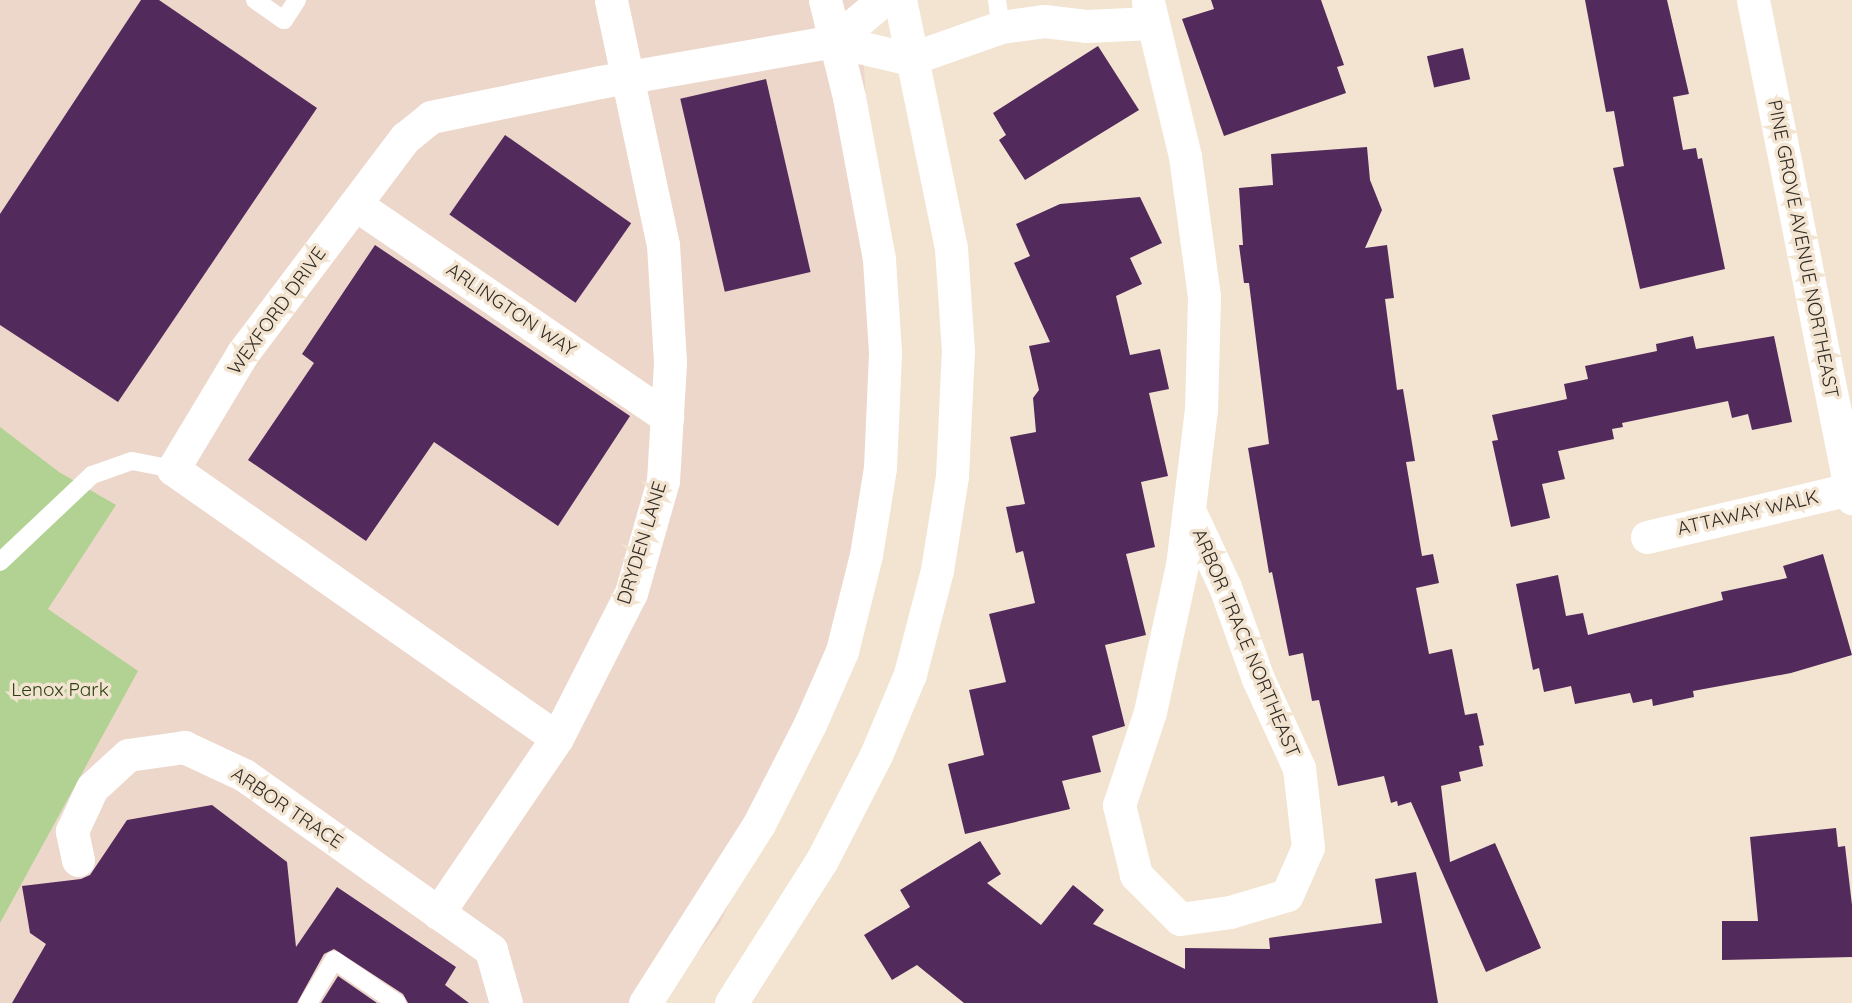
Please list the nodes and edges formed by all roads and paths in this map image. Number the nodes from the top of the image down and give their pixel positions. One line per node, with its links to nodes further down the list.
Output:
1 (255, 0): 2 (lane)
2 (297, 0)
3 (611, 0): 12 (street, DRYDEN LANE)
4 (825, 0): 10 (street)
5 (883, 0): 10 (street)
6 (900, 0): 11 (street)
7 (1753, 0): 16 (street, PINE GROVE AVENUE NORTHEAST)
8 (1150, 11): 9 (street); 17 (street, ARBOR TRACE NORTHEAST)
9 (999, 14): 11 (street)
10 (834, 41): 11 (street); 12 (street, WEXFORD DRIVE); 26 (street)
11 (910, 59): 27 (street)
12 (626, 78): 13 (street, WEXFORD DRIVE); 14 (street, DRYDEN LANE)
13 (355, 204): 14 (street, ARLINGTON WAY); 15 (street, WEXFORD DRIVE)
14 (667, 417): 20 (street, DRYDEN LANE)
15 (173, 469): 19 (lane); 20 (street)
16 (1851, 493): 18 (street, ATTAWAY WALK)
17 (1189, 510): 17 (street, ARBOR TRACE NORTHEAST)
18 (1647, 537)
19 (0, 562)
20 (557, 738): 22 (street, DRYDEN LANE)
21 (78, 860): 22 (street, ARBOR TRACE)
22 (438, 913): 25 (street, ARBOR TRACE)
23 (307, 1003): 24 (lane)
24 (397, 1003)
25 (506, 1003)
26 (645, 1003)
27 (731, 1003)

